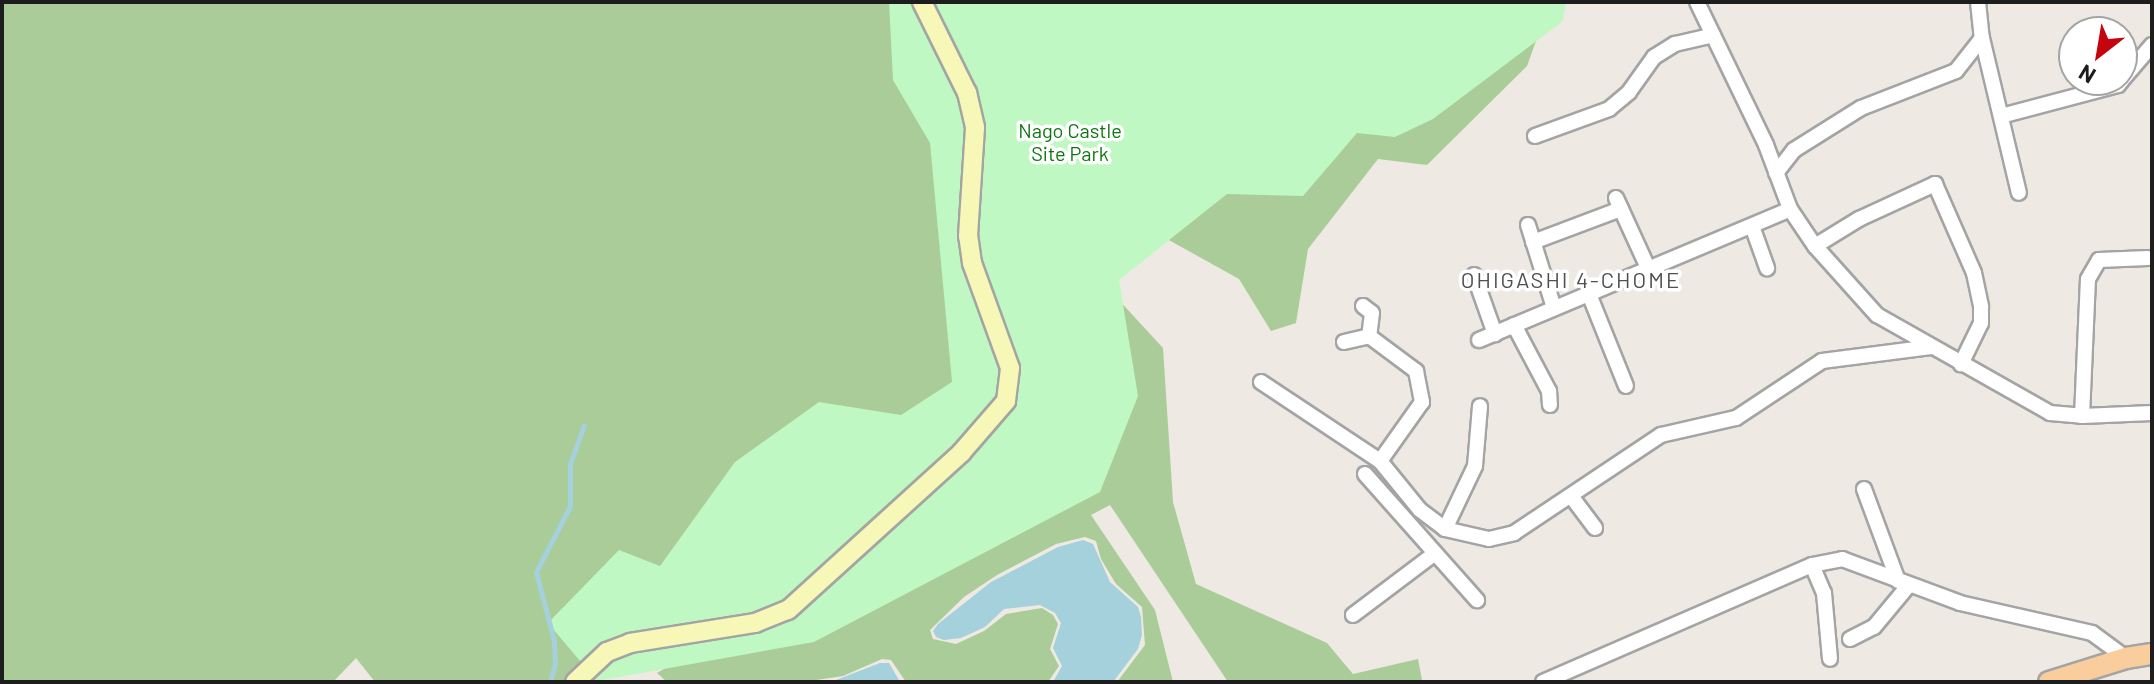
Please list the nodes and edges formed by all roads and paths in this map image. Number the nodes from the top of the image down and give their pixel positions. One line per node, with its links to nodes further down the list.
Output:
1 (922, 2): 55 (street)
2 (1697, 2): 4 (street)
3 (1978, 2): 5 (street)
4 (1713, 35): 10 (street); 11 (street)
5 (1982, 38): 9 (street); 11 (street)
6 (2152, 45): 7 (street)
7 (2138, 61)
8 (2076, 96): 9 (street)
9 (2001, 116): 12 (street)
10 (1535, 136)
11 (1776, 173): 13 (street)
12 (2019, 193)
13 (1790, 209): 15 (street); 17 (street)
14 (1528, 225): 16 (street)
15 (1752, 226): 19 (street); 20 (street)
16 (1533, 242): 20 (street); 24 (street)
17 (1815, 246): 30 (street); 31 (street)
18 (2148, 258): 37 (street)
19 (1767, 268)
20 (1649, 270): 22 (street)
21 (1474, 275): 26 (street)
22 (1589, 294): 24 (street); 33 (street)
23 (1363, 306): 27 (street)
24 (1554, 308): 25 (street)
25 (1514, 325): 26 (street); 34 (street)
26 (1495, 334): 28 (street)
27 (1369, 336): 29 (street); 38 (street)
28 (1479, 340)
29 (1344, 342)
30 (1931, 347): 31 (street); 41 (street)
31 (1961, 364): 37 (street)
32 (1261, 382): 38 (street)
33 (1626, 386)
34 (1550, 405)
35 (1480, 406): 45 (street)
36 (2152, 413): 37 (street)
37 (2082, 416)
38 (1380, 461): 42 (street)
39 (1365, 474): 43 (street)
40 (1864, 489): 48 (street)
41 (1571, 496): 44 (street); 45 (street)
42 (1414, 503): 43 (street); 45 (street)
43 (1395, 519): 46 (street)
44 (1595, 528)
45 (1445, 529)
46 (1434, 554): 49 (street); 50 (street)
47 (1812, 565): 48 (street); 54 (street); 56 (street)
48 (1903, 583): 51 (street); 53 (street)
49 (1477, 600)
50 (1353, 615)
51 (1850, 639)
52 (2152, 654): 53 (main road)
53 (2126, 658): 57 (main road)
54 (1830, 659)
55 (575, 682)
56 (1543, 682)
57 (2049, 682)

